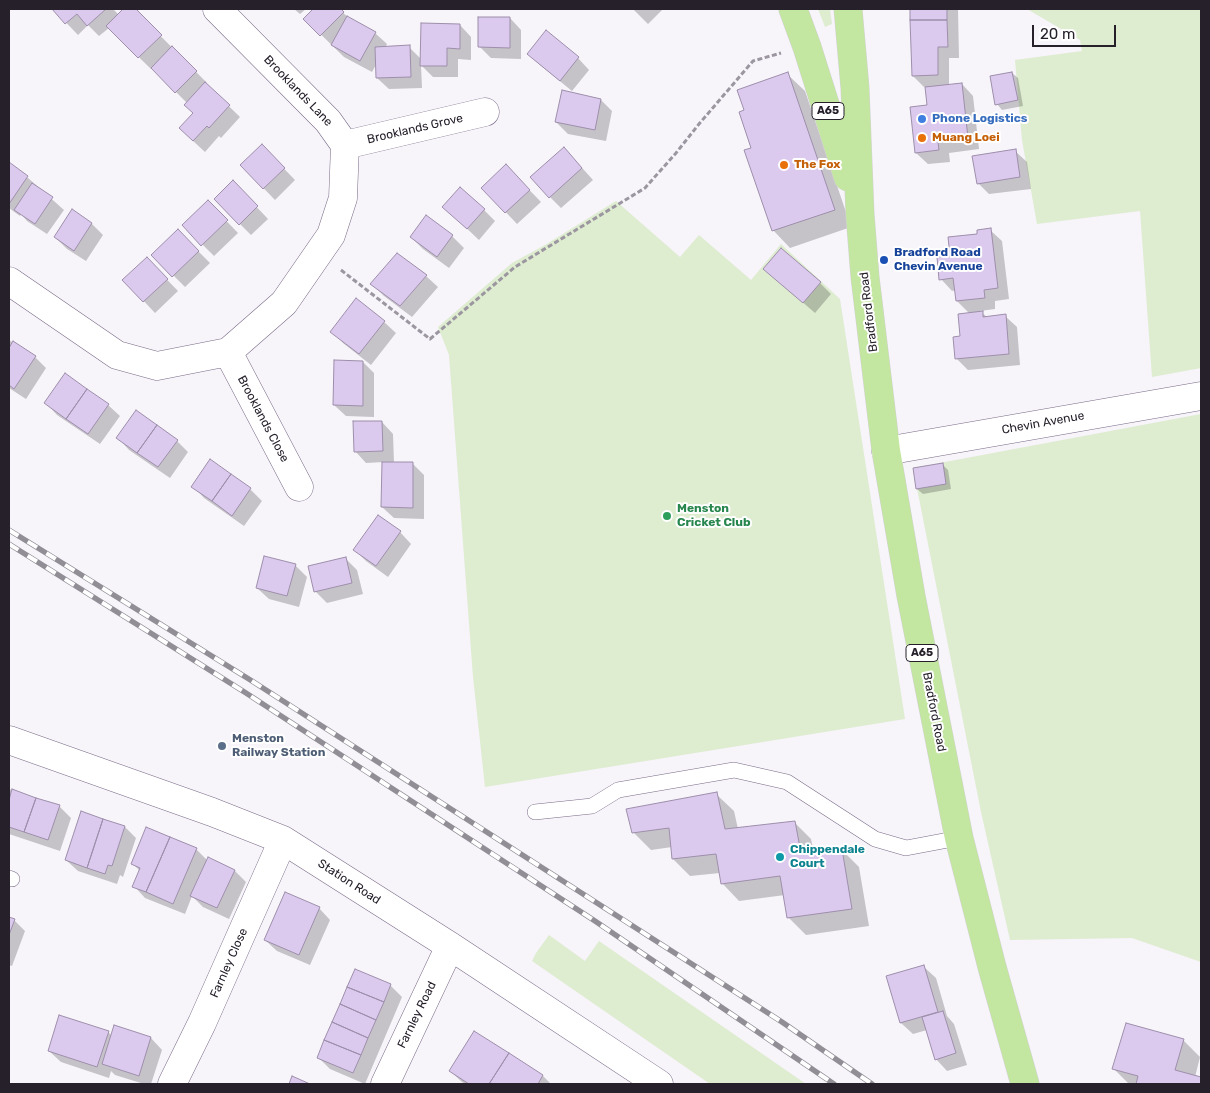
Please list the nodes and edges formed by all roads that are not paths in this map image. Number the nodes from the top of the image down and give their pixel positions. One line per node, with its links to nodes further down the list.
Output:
1 (217, 9): 5 (street, Brooklands Lane)
2 (793, 9): 6 (main road, Bradford Road / A65)
3 (848, 9): 6 (main road, Bradford Road / A65)
4 (485, 112): 5 (street, Brooklands Grove)
5 (345, 145): 8 (street)
6 (860, 214): 10 (main road, Bradford Road / A65)
7 (9, 281): 8 (street)
8 (228, 352): 11 (street, Brooklands Close)
9 (1201, 396): 10 (street, Chevin Avenue)
10 (886, 451): 14 (main road, Bradford Road / A65)
11 (299, 487)
12 (9, 740): 15 (street, Station Road)
13 (535, 812): 14 (lane)
14 (959, 838): 20 (main road, Bradford Road / A65)
15 (283, 840): 16 (street, Station Road); 17 (street, Farnley Close)
16 (450, 946): 18 (street, Farnley Road); 19 (street, Station Road)
17 (172, 1084)
18 (385, 1084)
19 (659, 1084)
20 (1025, 1084)

